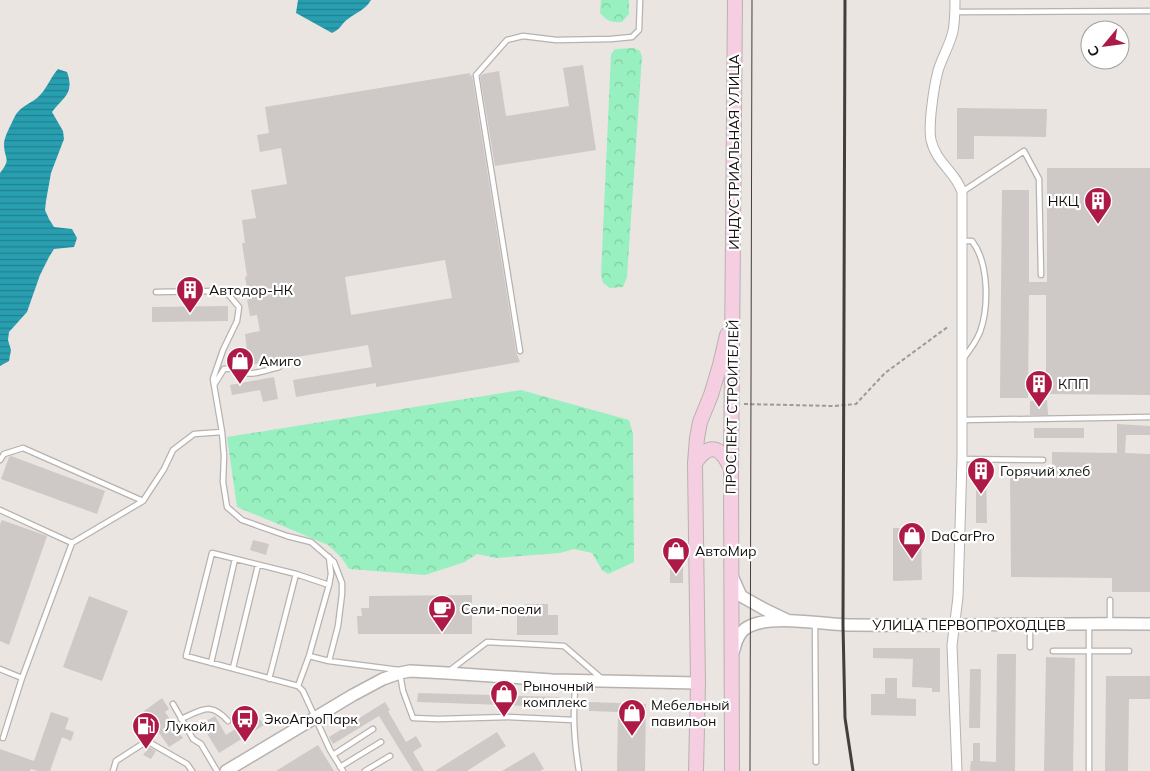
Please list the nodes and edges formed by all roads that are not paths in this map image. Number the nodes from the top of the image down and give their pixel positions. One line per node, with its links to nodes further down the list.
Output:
1 (640, 0): 11 (lane)
2 (735, 0): 10 (main road, ИНДУСТРИАЛЬНАЯ УЛИЦА)
3 (955, 0): 4 (street)
4 (955, 12): 5 (lane); 6 (street)
5 (1150, 12)
6 (962, 192): 7 (street); 8 (lane)
7 (962, 241): 12 (street); 12 (lane)
8 (1040, 275)
9 (156, 292): 14 (lane)
10 (733, 305): 21 (main road, ПРОСПЕКТ СТРОИТЕЛЕЙ); 22 (main road, ПРОСПЕКТ СТРОИТЕЛЕЙ)
11 (520, 351)
12 (962, 360): 16 (street)
13 (279, 368): 14 (lane)
14 (214, 385): 17 (lane)
15 (1150, 417): 16 (lane)
16 (962, 420): 18 (street)
17 (222, 432): 23 (lane); 26 (lane)
18 (962, 459): 20 (lane); 39 (street)
19 (0, 460): 23 (lane)
20 (1044, 460)
21 (695, 464): 22 (main road); 56 (main road, ПРОСПЕКТ СТРОИТЕЛЕЙ)
22 (731, 470): 29 (main road, ПРОСПЕКТ СТРОИТЕЛЕЙ)
23 (143, 500): 25 (lane)
24 (0, 510): 25 (lane)
25 (72, 543): 52 (lane)
26 (328, 556): 31 (lane); 46 (lane)
27 (235, 559): 28 (lane); 47 (lane); 47 (lane)
28 (258, 565): 30 (lane); 48 (lane)
29 (731, 572): 33 (street, УЛИЦА ПЕРВОПРОХОДЦЕВ); 45 (main road, ПРОСПЕКТ СТРОИТЕЛЕЙ)
30 (296, 574): 31 (lane); 53 (lane)
31 (329, 585): 44 (lane)
32 (1110, 600): 36 (lane)
33 (788, 620): 34 (street, УЛИЦА ПЕРВОПРОХОДЦЕВ); 45 (street, УЛИЦА ПЕРВОПРОХОДЦЕВ)
34 (814, 623): 39 (street, УЛИЦА ПЕРВОПРОХОДЦЕВ); 68 (lane)
35 (1089, 624): 36 (street, УЛИЦА ПЕРВОПРОХОДЦЕВ); 38 (street, УЛИЦА ПЕРВОПРОХОДЦЕВ); 42 (lane)
36 (1110, 624): 37 (street, УЛИЦА ПЕРВОПРОХОДЦЕВ)
37 (1150, 624)
38 (1030, 625): 39 (street, УЛИЦА ПЕРВОПРОХОДЦЕВ); 40 (lane)
39 (954, 626): 78 (street)
40 (1030, 647)
41 (1053, 651): 42 (lane)
42 (1088, 651): 43 (lane); 79 (lane)
43 (1129, 652)
44 (309, 656): 46 (lane); 57 (lane)
45 (732, 657): 77 (main road, ПРОСПЕКТ СТРОИТЕЛЕЙ)
46 (329, 661): 50 (lane)
47 (211, 663): 48 (lane)
48 (233, 668): 53 (lane)
49 (0, 669): 52 (lane)
50 (405, 672): 51 (street); 59 (street); 61 (lane)
51 (447, 672): 54 (street); 55 (lane)
52 (22, 678): 64 (lane)
53 (269, 679): 57 (lane)
54 (576, 680): 55 (street); 61 (lane)
55 (604, 681): 56 (street)
56 (698, 684): 76 (main road, ПРОСПЕКТ СТРОИТЕЛЕЙ)
57 (298, 686): 59 (lane)
58 (172, 704): 60 (lane)
59 (316, 717): 66 (lane); 70 (street)
60 (181, 719): 62 (lane); 73 (lane)
61 (573, 720): 75 (lane)
62 (228, 721)
63 (373, 730): 66 (lane)
64 (3, 738)
65 (381, 742): 69 (lane)
66 (333, 755): 69 (lane)
67 (390, 756): 74 (lane)
68 (816, 762)
69 (342, 769)
70 (230, 770)
71 (113, 771): 72 (lane)
72 (192, 771)
73 (217, 771)
74 (366, 771)
75 (579, 771)
76 (696, 771)
77 (732, 771)
78 (957, 771)
79 (1089, 771)

